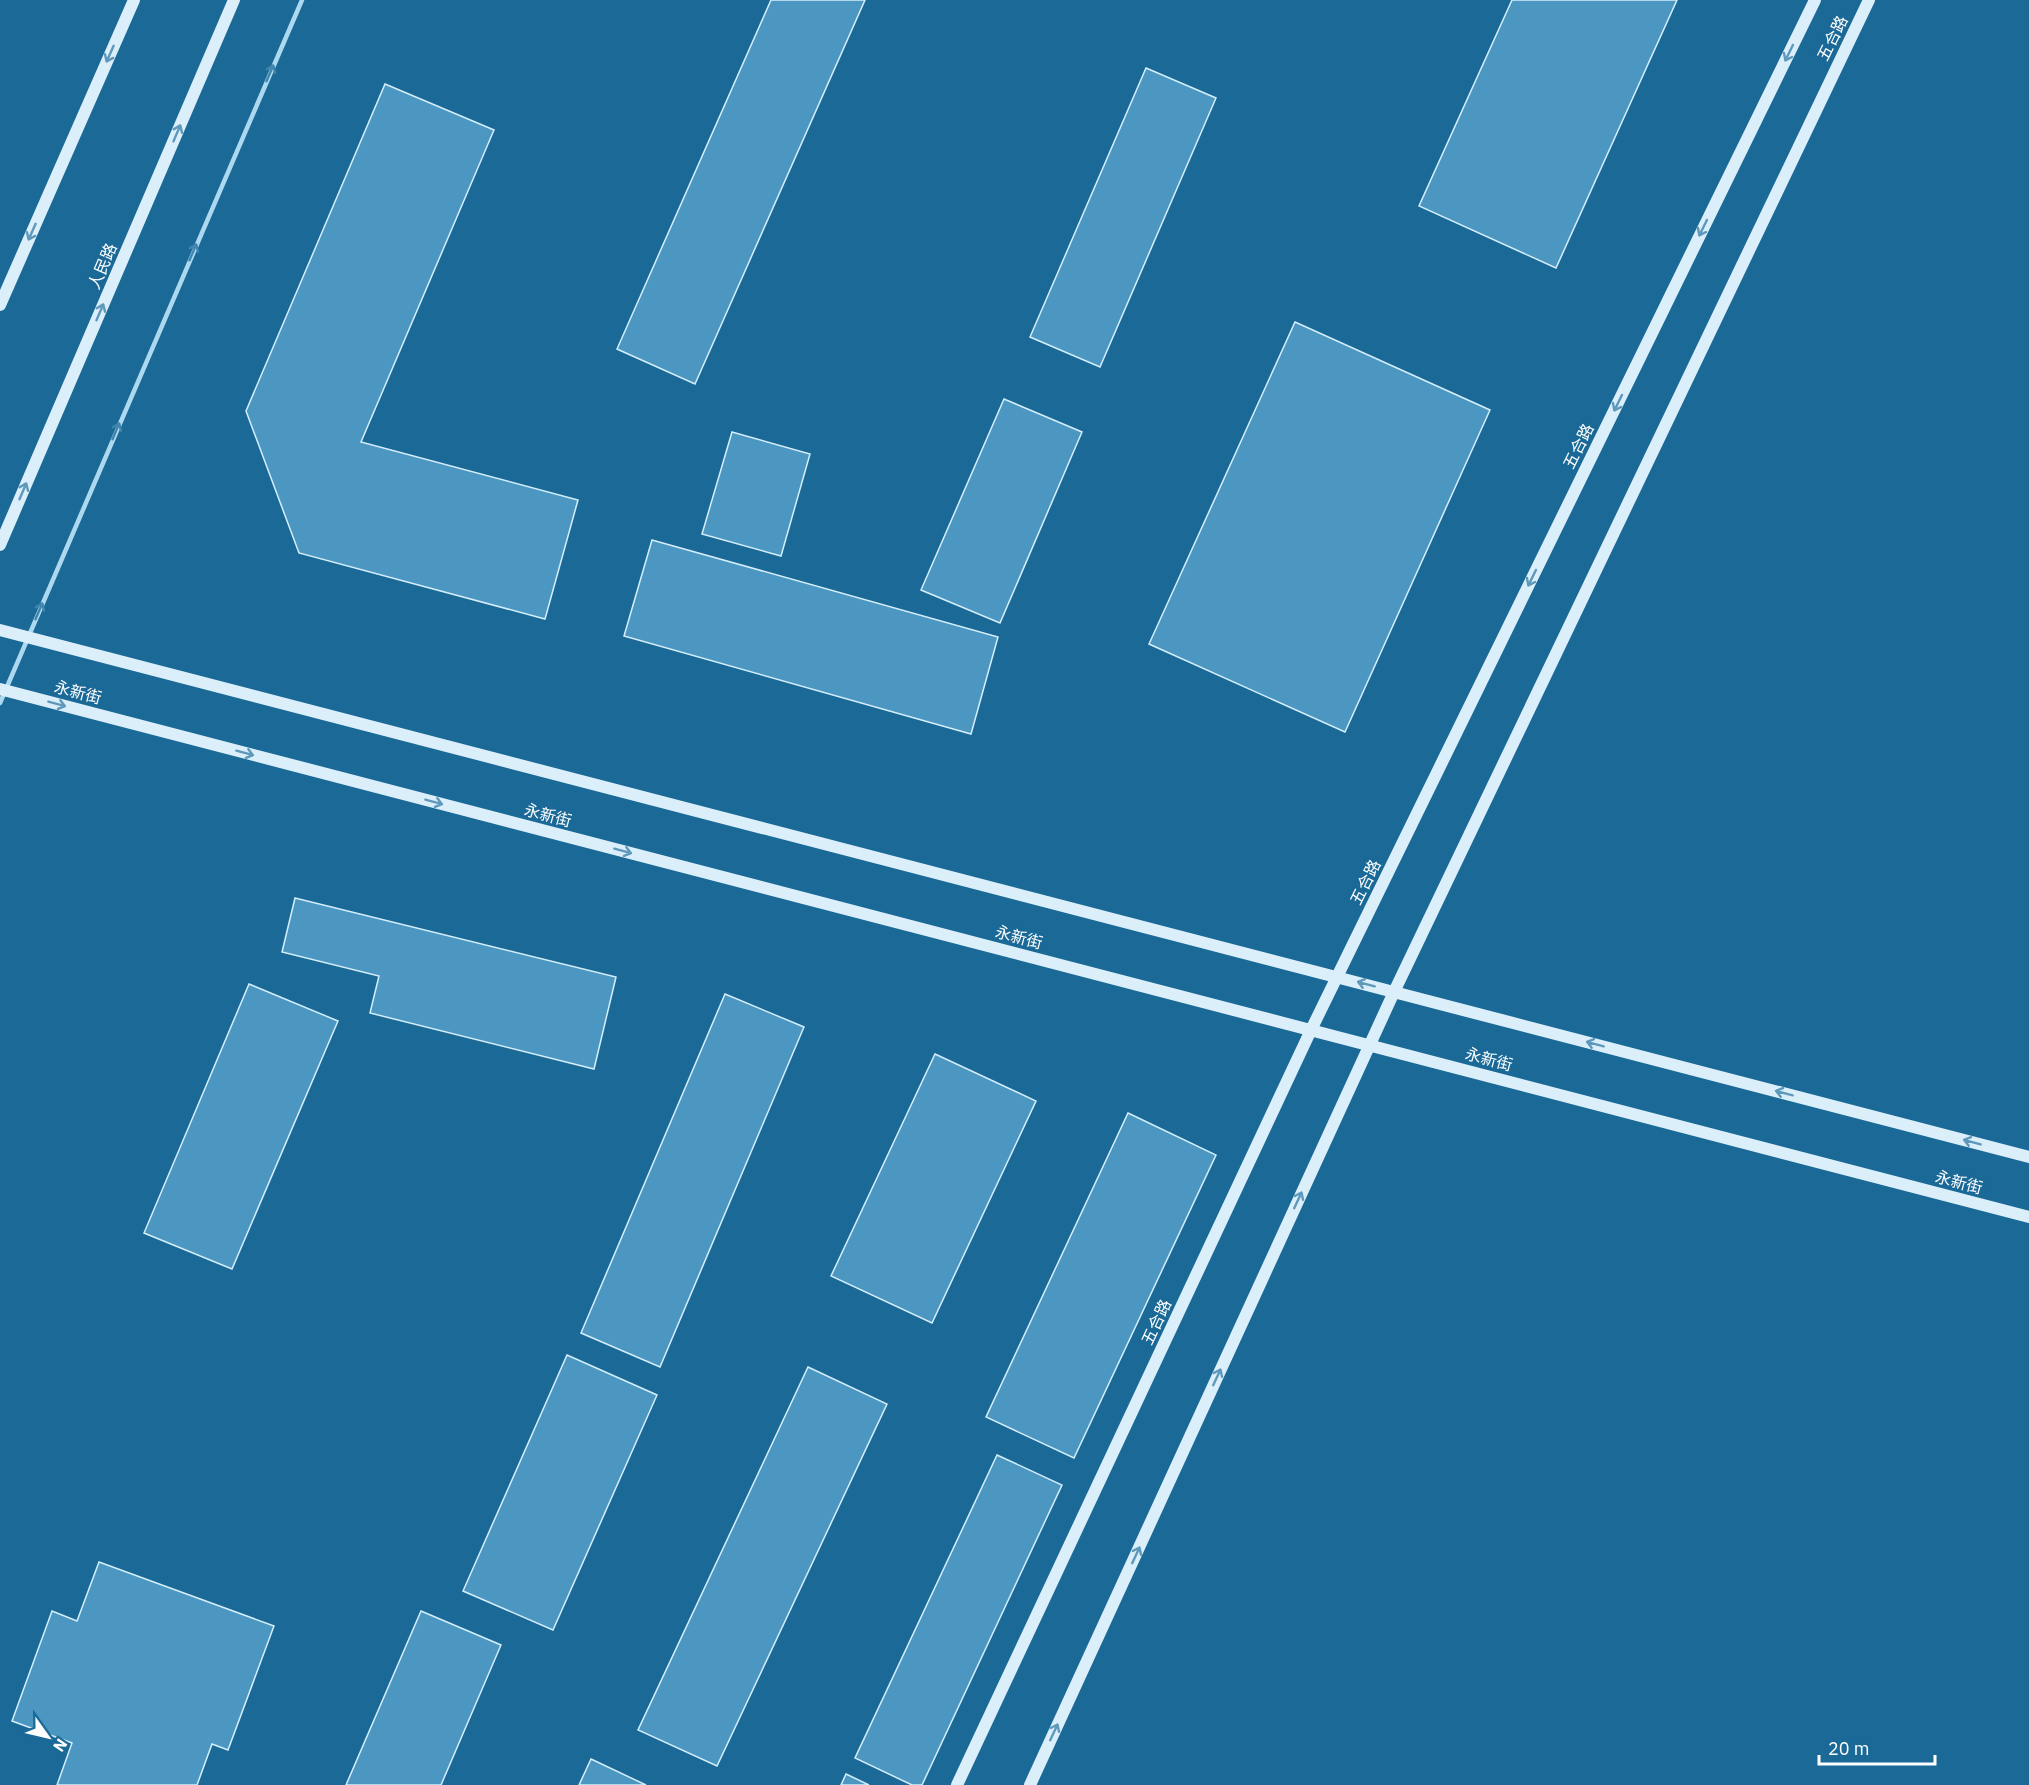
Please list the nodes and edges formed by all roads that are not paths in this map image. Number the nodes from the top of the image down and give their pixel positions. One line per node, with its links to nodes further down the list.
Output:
1 (134, 0): 6 (street, one-way to 6)
2 (234, 0): 7 (street, 人民路, one-way to 2)
3 (302, 0): 9 (lane, one-way to 3)
4 (1815, 0): 12 (street, 五合路, one-way to 12)
5 (1869, 0): 13 (street, 五合路)
6 (0, 305)
7 (0, 545)
8 (0, 630): 9 (street)
9 (27, 638): 10 (lane); 12 (street)
10 (3, 690): 11 (lane); 14 (street, 永新街, one-way to 14)
11 (0, 703)
12 (1337, 977): 13 (street, one-way to 12); 14 (street, 五合路)
13 (1394, 992): 15 (street, 五合路); 16 (street, one-way to 13)
14 (1311, 1030): 15 (street, 永新街); 18 (street, 五合路)
15 (1370, 1046): 17 (street, 永新街); 19 (street, 五合路, one-way to 15)
16 (2029, 1157)
17 (2029, 1217)
18 (957, 1785)
19 (1030, 1785)

